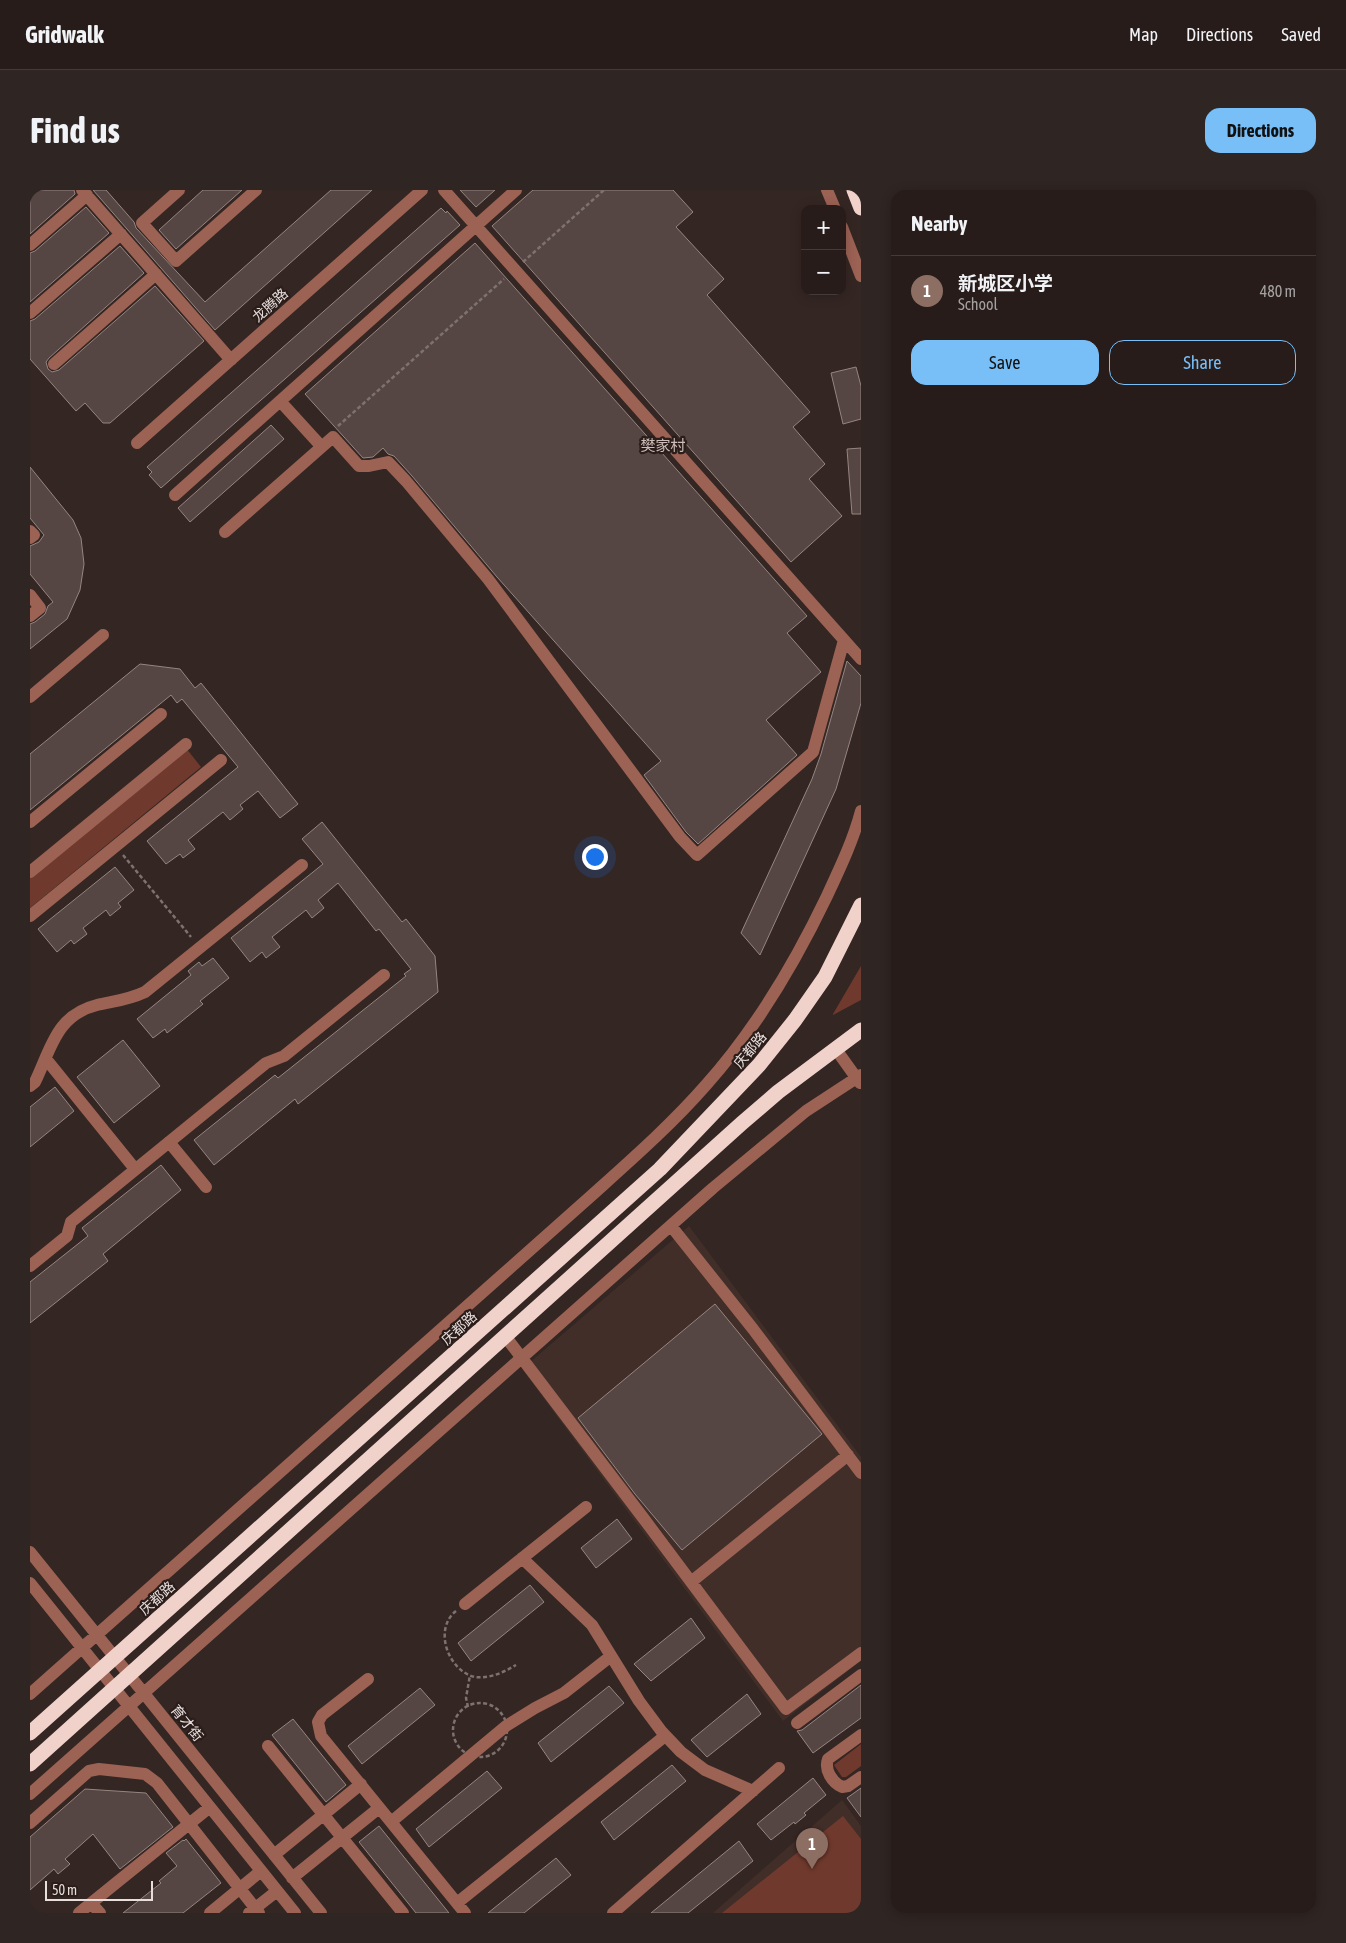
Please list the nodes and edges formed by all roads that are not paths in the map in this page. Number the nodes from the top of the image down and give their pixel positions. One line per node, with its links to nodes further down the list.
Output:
1 (179, 190): 2 (street)
2 (256, 190)
3 (444, 190): 11 (street)
4 (516, 190): 11 (street)
5 (827, 190): 9 (street)
6 (854, 190): 10 (highway)
7 (84, 192): 12 (street); 14 (street)
8 (416, 192): 18 (street, 龙腾路)
9 (833, 205)
10 (861, 208)
11 (476, 226): 20 (street); 30 (street)
12 (121, 234): 15 (street); 17 (street)
13 (846, 237): 16 (street)
14 (30, 245)
15 (156, 274): 18 (street); 19 (street)
16 (861, 276)
17 (30, 313)
18 (232, 360): 21 (street, 龙腾路)
19 (54, 364)
20 (280, 401): 22 (street); 23 (street)
21 (138, 443)
22 (321, 446): 25 (street); 30 (street)
23 (175, 495)
24 (30, 531): 26 (street)
25 (225, 532)
26 (30, 538)
27 (30, 596): 28 (street)
28 (30, 616)
29 (103, 635): 32 (street)
30 (844, 640): 31 (street)
31 (861, 659)
32 (30, 696)
33 (162, 714): 37 (street)
34 (186, 744): 39 (street)
35 (221, 760): 41 (street)
36 (861, 811): 63 (street)
37 (30, 822)
38 (302, 865): 45 (street)
39 (30, 872)
40 (861, 905): 67 (highway, 庆都路)
41 (30, 916)
42 (384, 975): 48 (street)
43 (861, 1030): 44 (highway)
44 (836, 1048): 46 (street); 53 (highway)
45 (46, 1059): 47 (street); 49 (street)
46 (860, 1078): 51 (street)
47 (30, 1086)
48 (170, 1142): 49 (street); 50 (street)
49 (135, 1170): 52 (street)
50 (206, 1187)
51 (671, 1226): 54 (street); 55 (street)
52 (30, 1266)
53 (505, 1336): 54 (street); 69 (highway)
54 (522, 1358): 60 (street); 73 (street)
55 (848, 1455): 56 (street); 60 (street)
56 (861, 1473)
57 (586, 1507): 59 (street)
58 (30, 1552): 63 (street, 育才街)
59 (522, 1558): 62 (street); 66 (street)
60 (691, 1582): 65 (street)
61 (30, 1583): 64 (street)
62 (465, 1604)
63 (97, 1634): 64 (street); 67 (street, 育才街)
64 (82, 1647): 68 (street); 74 (street)
65 (861, 1653)
66 (611, 1656): 79 (street); 90 (street)
67 (115, 1657): 68 (highway, 庆都路); 69 (street, 育才街)
68 (101, 1670): 72 (street); 77 (highway, 庆都路)
69 (129, 1675): 72 (highway); 73 (street, 育才街)
70 (861, 1675): 76 (street)
71 (368, 1679): 84 (street)
72 (115, 1688): 75 (street); 81 (highway)
73 (144, 1693): 75 (street); 94 (street, 育才街)
74 (30, 1694)
75 (129, 1706): 86 (street); 87 (street)
76 (797, 1723)
77 (30, 1733)
78 (861, 1734): 83 (street)
79 (665, 1736): 85 (street); 100 (street)
80 (268, 1746): 89 (street)
81 (30, 1764)
82 (779, 1768): 85 (street)
83 (861, 1776)
84 (361, 1784): 88 (street); 89 (street)
85 (753, 1791): 107 (street)
86 (30, 1794)
87 (210, 1807): 92 (street); 95 (street)
88 (380, 1808): 90 (street); 93 (street)
89 (323, 1814): 93 (street); 94 (street)
90 (391, 1822): 100 (street)
91 (30, 1823): 92 (street)
92 (189, 1824): 97 (street); 99 (street)
93 (342, 1838): 96 (street); 106 (street)
94 (274, 1855): 96 (street, 育才街)
95 (262, 1871): 97 (street); 98 (street)
96 (292, 1878): 105 (street, 育才街)
97 (240, 1889): 101 (street); 103 (street)
98 (277, 1891): 101 (street); 104 (street)
99 (96, 1908): 102 (street)
100 (461, 1908)
101 (255, 1911)
102 (79, 1913)
103 (210, 1913)
104 (295, 1913)
105 (321, 1913)
106 (403, 1913)
107 (613, 1913)

